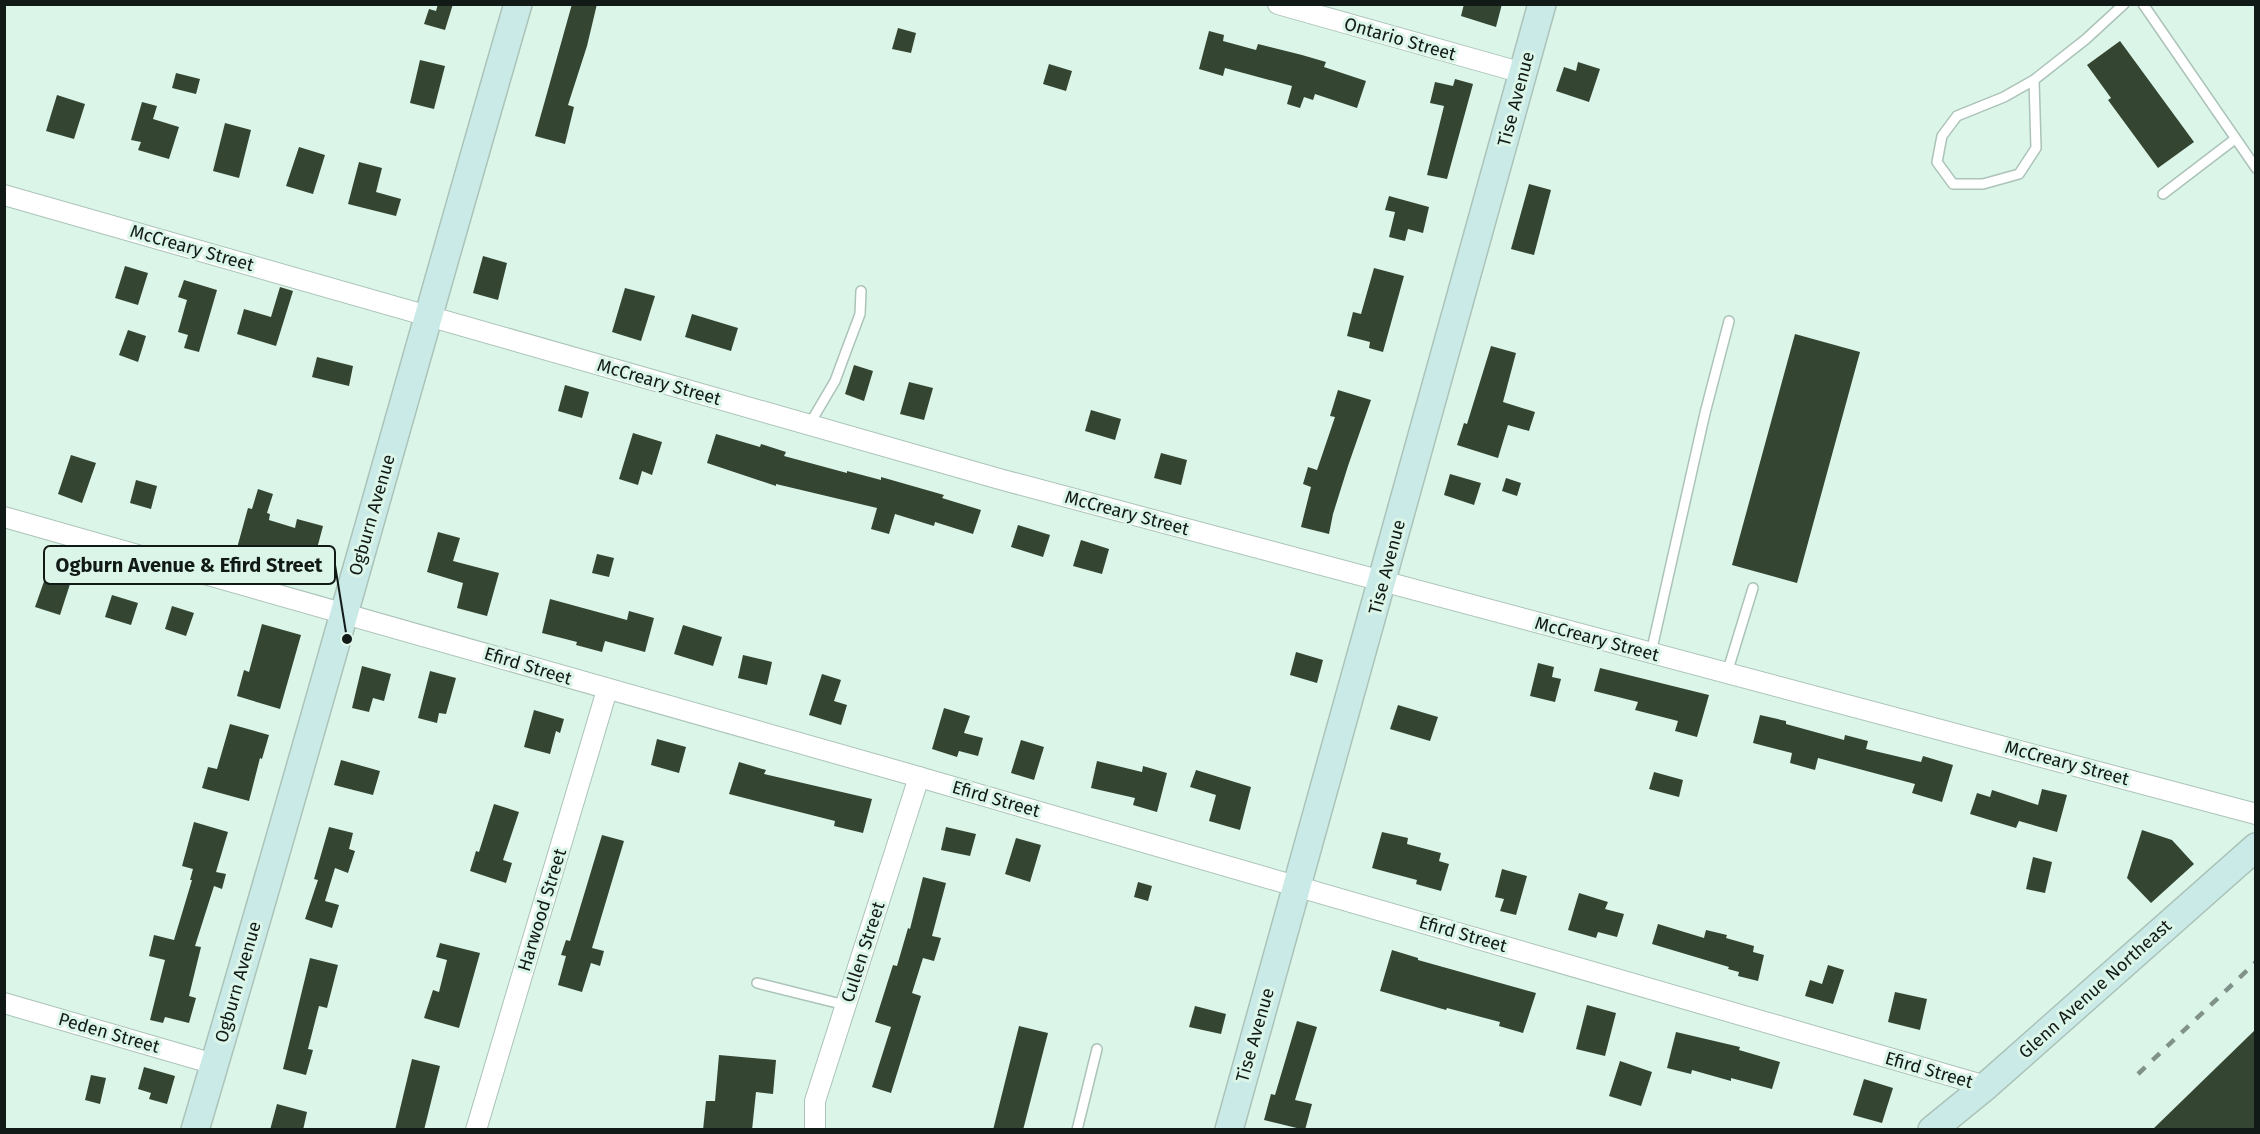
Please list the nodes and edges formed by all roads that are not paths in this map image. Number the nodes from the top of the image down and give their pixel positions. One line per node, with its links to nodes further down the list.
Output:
1 (518, 4): 13 (street, Ogburn Avenue)
2 (1278, 4): 6 (street, Ontario Street)
3 (1542, 4): 6 (street, Tise Avenue)
4 (2124, 4): 7 (lane)
5 (2143, 4): 8 (lane)
6 (1522, 74): 17 (street, Tise Avenue)
7 (2034, 80): 7 (lane)
8 (2235, 139): 9 (lane); 10 (lane)
9 (2256, 168)
10 (2163, 194)
11 (4, 195): 13 (street, McCreary Street)
12 (861, 291): 15 (lane)
13 (428, 316): 15 (street, McCreary Street); 19 (street, Ogburn Avenue)
14 (1729, 321): 20 (lane)
15 (809, 425): 17 (street, McCreary Street)
16 (4, 517): 19 (street, Efird Street)
17 (1383, 582): 20 (street, McCreary Street); 26 (street, Tise Avenue)
18 (1753, 588): 21 (lane)
19 (345, 614): 22 (street, Efird Street); 31 (street, Ogburn Avenue)
20 (1651, 653): 21 (street, McCreary Street)
21 (1727, 673): 24 (street, McCreary Street)
22 (607, 690): 23 (street, Efird Street); 34 (street, Harwood Street)
23 (919, 777): 26 (street, Efird Street); 29 (street, Cullen Street)
24 (2256, 814)
25 (2256, 847): 32 (street, Glenn Avenue Northeast)
26 (1298, 886): 32 (street, Efird Street); 37 (street, Tise Avenue)
27 (758, 983): 29 (lane)
28 (4, 1003): 31 (street, Peden Street)
29 (846, 1005): 35 (street, Cullen Street)
30 (1097, 1049): 36 (lane)
31 (214, 1064): 33 (street, Ogburn Avenue)
32 (1986, 1086): 38 (street, Glenn Avenue Northeast)
33 (195, 1130)
34 (476, 1130)
35 (814, 1130)
36 (1077, 1130)
37 (1229, 1130)
38 (1932, 1130)

